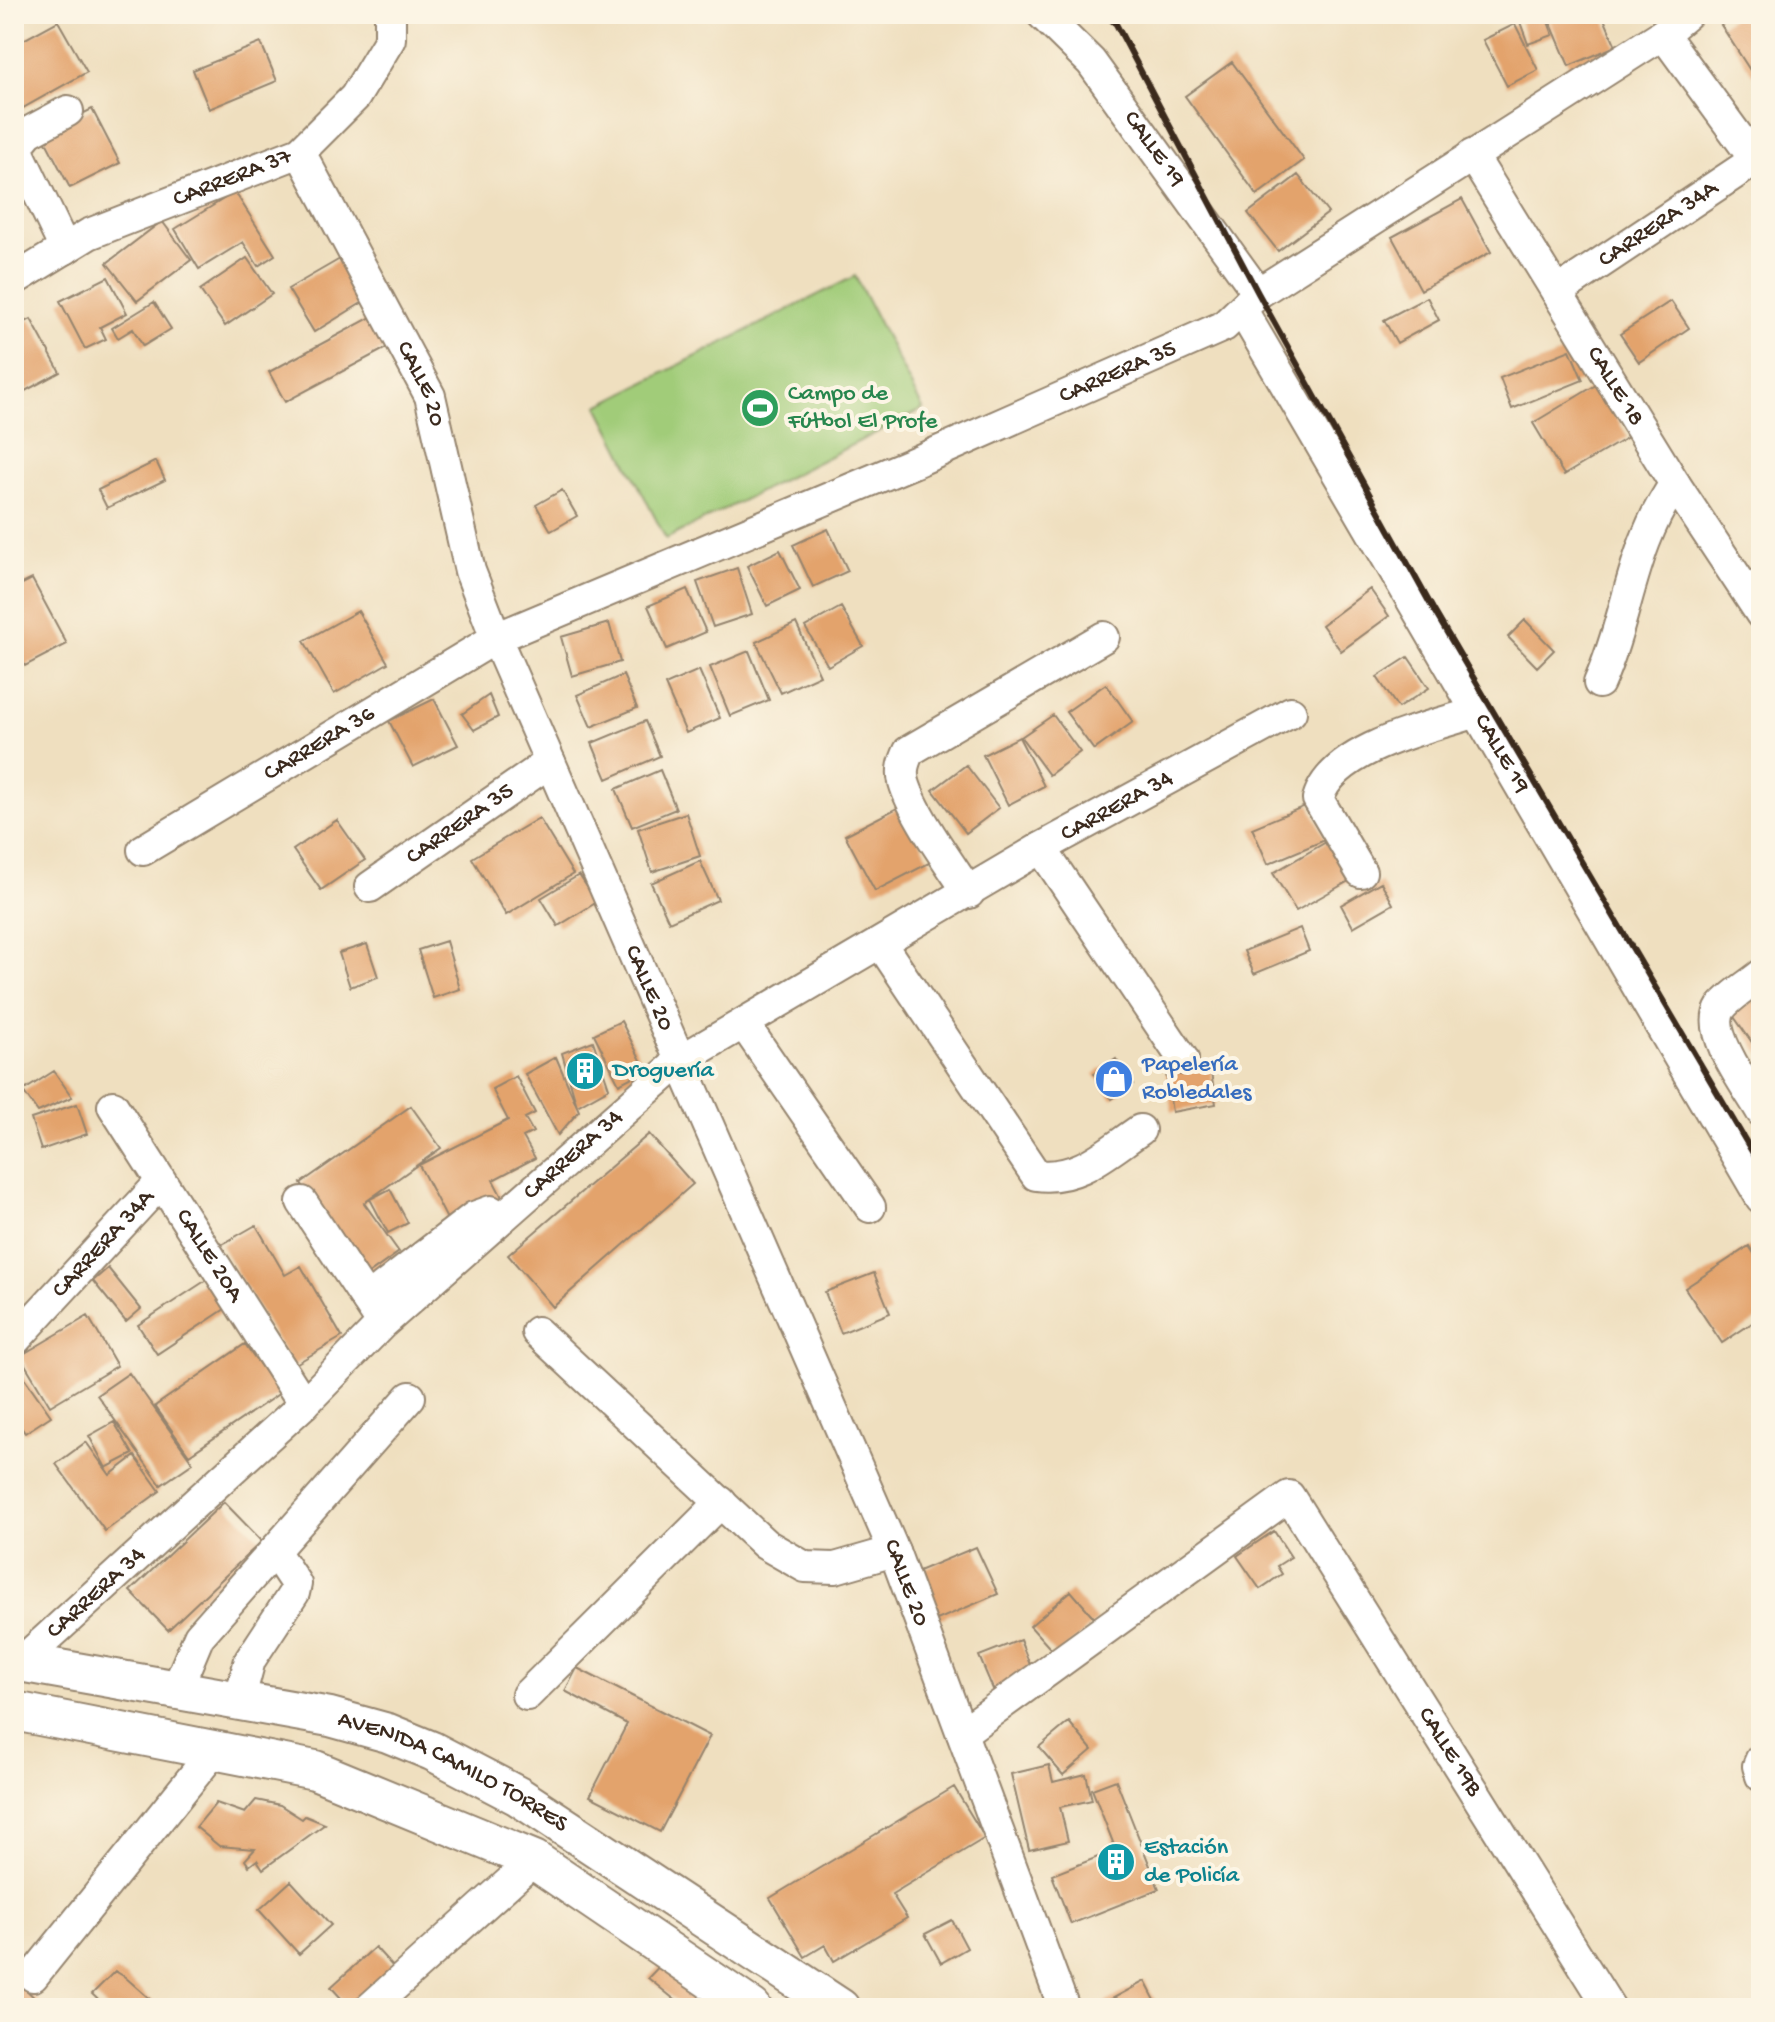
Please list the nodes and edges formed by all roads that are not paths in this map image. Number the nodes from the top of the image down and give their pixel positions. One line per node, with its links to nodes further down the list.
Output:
1 (390, 14): 6 (street, CARRERA 37)
2 (1042, 14): 12 (street, CALLE 19)
3 (1687, 14): 4 (street, CARRERA 35)
4 (1663, 34): 7 (street, CARRERA 35); 8 (street)
5 (68, 111): 9 (street)
6 (300, 152): 9 (street, CARRERA 37); 16 (street, CALLE 20)
7 (1472, 155): 11 (street, CALLE 18); 12 (street, CARRERA 35)
8 (1759, 161): 11 (street, CARRERA 34A)
9 (65, 249): 10 (street, CARRERA 37)
10 (14, 280)
11 (1557, 292): 13 (street, CALLE 18)
12 (1250, 301): 16 (street, CARRERA 35); 19 (street, CALLE 19)
13 (1675, 484): 14 (street, CALLE 18); 17 (street)
14 (1761, 614)
15 (1104, 637): 25 (street)
16 (496, 638): 20 (street, CALLE 20); 22 (street, CARRERA 36)
17 (1599, 683)
18 (1291, 712): 21 (street, CARRERA 34)
19 (1477, 712): 23 (street); 35 (street, CALLE 19)
20 (550, 762): 24 (street, CARRERA 35); 30 (street, CALLE 20)
21 (1041, 848): 25 (street, CARRERA 34); 29 (street)
22 (143, 850)
23 (1361, 872)
24 (370, 887)
25 (969, 893): 26 (street, CARRERA 34)
26 (881, 944): 28 (street, CARRERA 34); 33 (street)
27 (1761, 975): 32 (street)
28 (744, 1024): 30 (street, CARRERA 34); 37 (street)
29 (1183, 1059)
30 (681, 1060): 38 (street, CARRERA 34); 45 (street, CALLE 20)
31 (113, 1106): 34 (street, CALLE 20A)
32 (1761, 1111)
33 (1140, 1130)
34 (160, 1183): 40 (street, CARRERA 34A); 42 (street, CALLE 20A)
35 (1761, 1198)
36 (302, 1202): 38 (street)
37 (870, 1207)
38 (375, 1312): 42 (street, CARRERA 34)
39 (537, 1332): 43 (street)
40 (14, 1341)
41 (410, 1397): 44 (street)
42 (304, 1404): 46 (street, CARRERA 34)
43 (721, 1502): 45 (street); 48 (street)
44 (274, 1551): 47 (street); 49 (street)
45 (894, 1551): 51 (street, CALLE 20)
46 (17, 1662): 47 (main road, AVENIDA CAMILO TORRES)
47 (176, 1691): 49 (main road, AVENIDA CAMILO TORRES)
48 (527, 1695)
49 (239, 1701): 59 (main road, AVENIDA CAMILO TORRES)
50 (14, 1711): 52 (main road, AVENIDA CAMILO TORRES)
51 (962, 1733): 60 (street, CALLE 20); 61 (street, CALLE 19B)
52 (213, 1752): 55 (main road, AVENIDA CAMILO TORRES); 56 (street)
53 (1761, 1759): 54 (street)
54 (1761, 1776)
55 (534, 1860): 57 (street); 58 (main road, AVENIDA CAMILO TORRES)
56 (33, 1976)
57 (370, 2008)
58 (752, 2008)
59 (840, 2008)
60 (1064, 2008)
61 (1610, 2008)

